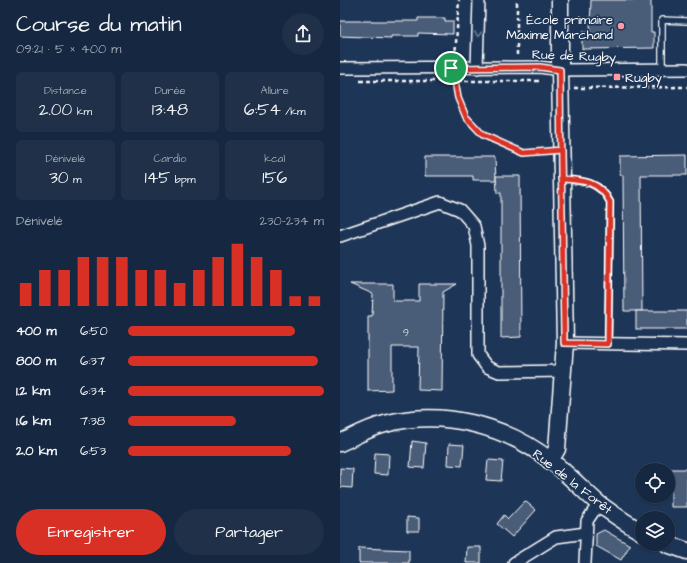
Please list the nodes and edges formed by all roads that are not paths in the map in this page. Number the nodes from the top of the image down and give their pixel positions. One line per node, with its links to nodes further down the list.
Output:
1 (479, 0): 5 (street, one-way to 5)
2 (560, 0): 7 (street)
3 (687, 21): 6 (lane)
4 (340, 68): 5 (street, Rue de Rugby)
5 (477, 68): 7 (street, Rue de Rugby)
6 (662, 69): 7 (street, Rue de Rugby); 8 (street, Rue de Rugby)
7 (560, 70): 9 (street)
8 (687, 70)
9 (561, 179): 11 (street); 12 (lane)
10 (340, 236): 14 (street)
11 (564, 343): 12 (street); 14 (street)
12 (608, 344): 13 (street)
13 (687, 345)
14 (563, 371): 16 (street)
15 (340, 443): 16 (street, Rue de la Forêt)
16 (550, 461): 17 (street, Rue de la Forêt)
17 (599, 503): 18 (street, Rue de la Forêt); 19 (street)
18 (635, 527)
19 (586, 533): 22 (street); 23 (street)
20 (675, 547): 21 (street)
21 (687, 551)
22 (514, 563)
23 (585, 563)

